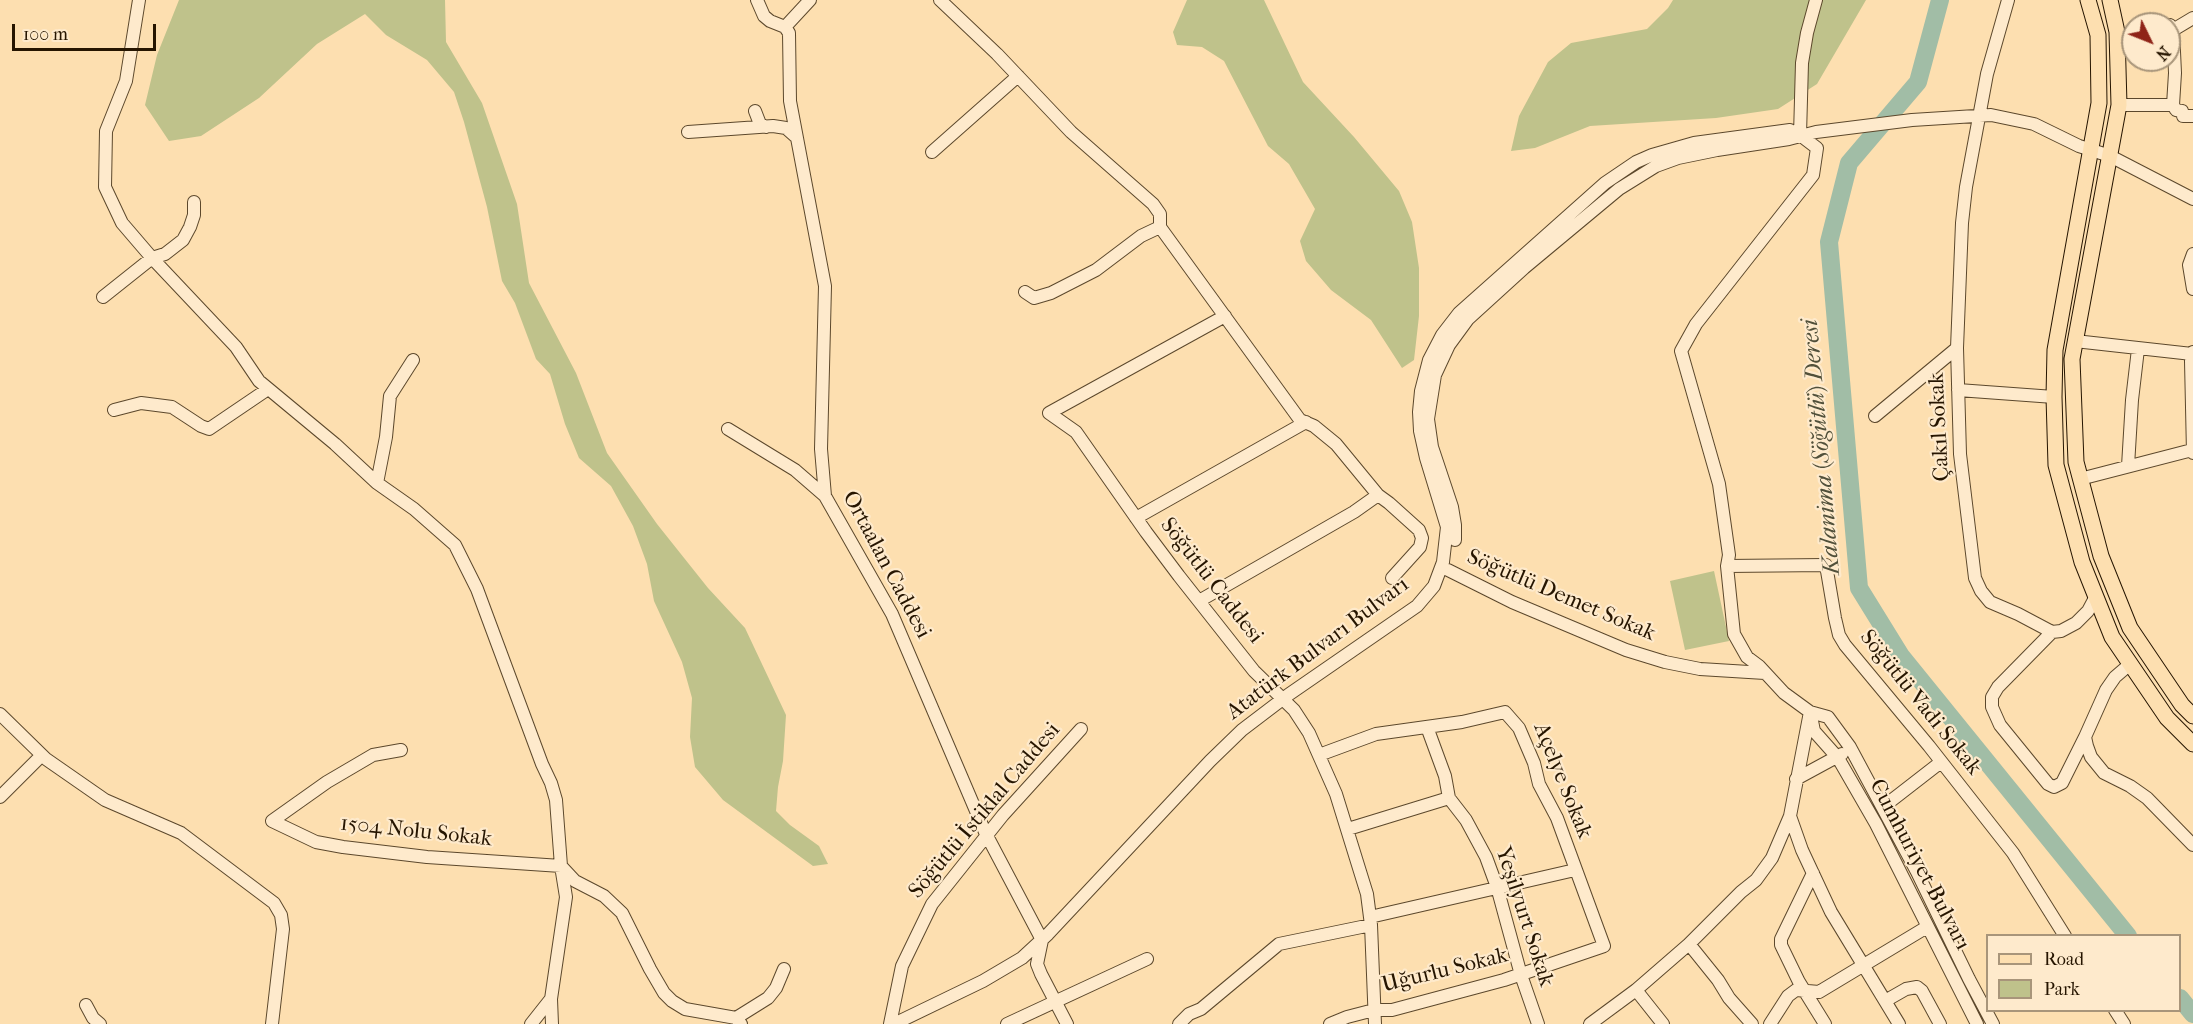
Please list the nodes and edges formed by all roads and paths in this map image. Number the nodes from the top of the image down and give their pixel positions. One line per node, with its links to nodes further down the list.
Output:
1 (139, 0): 30 (street)
2 (757, 0): 9 (street)
3 (810, 0): 9 (street)
4 (940, 0): 13 (street)
5 (1816, 0): 21 (street)
6 (2008, 0): 17 (street, Çakıl Sokak)
7 (2088, 0): 23 (main road)
8 (2110, 0): 11 (main road)
9 (785, 27): 22 (street, Ortaalan Caddesi)
10 (2121, 44): 11 (street)
11 (2118, 47): 14 (main road)
12 (2175, 72): 15 (street)
13 (1018, 76): 24 (street); 28 (street)
14 (2119, 105): 15 (street); 25 (main road)
15 (2172, 105): 18 (street)
16 (755, 111): 19 (street)
17 (1979, 116): 21 (street, Atatürk Bulvarı Bulvarı); 23 (street, Atatürk Bulvarı Bulvarı); 36 (street, Çakıl Sokak)
18 (2193, 116)
19 (766, 127): 20 (street); 22 (street)
20 (688, 132)
21 (1800, 135): 55 (street); 56 (street, Atatürk Bulvarı Bulvarı); 63 (street, Atatürk Bulvarı Bulvarı)
22 (795, 136): 53 (street, Ortaalan Caddesi)
23 (2092, 150): 25 (street, Atatürk Bulvarı Bulvarı); 42 (main road)
24 (932, 152)
25 (2110, 156): 26 (street, Atatürk Bulvarı Bulvarı); 35 (main road)
26 (2193, 199)
27 (194, 202): 30 (street)
28 (1160, 227): 32 (street); 34 (street)
29 (2193, 254): 31 (street)
30 (152, 258): 33 (street); 40 (street)
31 (2193, 289)
32 (1025, 292)
33 (103, 297)
34 (1225, 316): 45 (street); 54 (street, Söğütlü Caddesi)
35 (2075, 341): 37 (street); 50 (main road)
36 (1957, 348): 41 (street, Çakıl Sokak); 44 (street)
37 (2138, 349): 38 (street); 49 (street)
38 (2193, 353): 46 (street)
39 (413, 360): 51 (street)
40 (268, 388): 43 (street); 51 (street)
41 (1958, 390): 42 (street); 60 (street, Çakıl Sokak)
42 (2054, 397): 58 (main road)
43 (114, 410)
44 (1875, 416)
45 (1306, 422): 52 (street); 54 (street)
46 (2192, 426): 48 (street)
47 (728, 429): 53 (street)
48 (2193, 451): 49 (street)
49 (2128, 466): 50 (street)
50 (2080, 478): 66 (main road)
51 (377, 483): 85 (street)
52 (1378, 495): 57 (street); 59 (street)
53 (825, 496): 83 (street, Ortaalan Caddesi)
54 (1136, 518): 59 (street, Söğütlü Caddesi)
55 (1727, 566): 62 (street); 76 (street, Söğütlü Vadi Sokak)
56 (1448, 570): 62 (street, Söğütlü Demet Sokak); 63 (street, Atatürk Bulvarı Bulvarı)
57 (1392, 578)
58 (2096, 596): 60 (street); 61 (main road)
59 (1199, 602): 63 (street, Söğütlü Caddesi)
60 (2052, 632): 69 (street)
61 (2129, 665): 69 (street); 70 (main road)
62 (1765, 673): 64 (street)
63 (1284, 701): 74 (street, Söğütlü Caddesi); 93 (street, Atatürk Bulvarı Bulvarı)
64 (1810, 712): 71 (street, Cumhuriyet Bulvarı); 75 (street, Cumhuriyet Bulvarı); 77 (street)
65 (0, 714): 73 (street)
66 (2193, 716)
67 (1427, 727): 74 (street); 79 (street, Yeşilyurt Sokak); 86 (street, Açelye Sokak)
68 (1081, 729): 83 (street, Söğütlü İstiklal Caddesi)
69 (2085, 738): 84 (street)
70 (2193, 744)
71 (1850, 747): 75 (street); 80 (street, Cumhuriyet Bulvarı)
72 (401, 750): 85 (street, 1504 Nolu Sokak)
73 (42, 755): 78 (street); 109 (street)
74 (1319, 755): 82 (street, Söğütlü Caddesi)
75 (1838, 758): 77 (street); 90 (street, Cumhuriyet Bulvarı)
76 (1941, 762): 80 (street); 91 (street, Söğütlü Vadi Sokak)
77 (1796, 779): 81 (street)
78 (0, 797)
79 (1449, 798): 82 (street); 88 (street, Yeşilyurt Sokak)
80 (1883, 807): 105 (street, Cumhuriyet Bulvarı)
81 (1790, 816): 87 (street); 92 (street)
82 (1348, 830): 89 (street, Söğütlü Caddesi)
83 (987, 836): 93 (street, Ortaalan Caddesi); 112 (street, Söğütlü İstiklal Caddesi)
84 (2193, 845)
85 (561, 866): 101 (street); 107 (street)
86 (1575, 870): 88 (street); 94 (street, Açelye Sokak)
87 (1813, 873): 96 (street); 100 (street)
88 (1497, 887): 89 (street); 98 (street, Yeşilyurt Sokak)
89 (1370, 921): 106 (street, Söğütlü Caddesi); 116 (street)
90 (1927, 927): 96 (street); 127 (street, Cumhuriyet Bulvarı)
91 (2065, 934)
92 (1689, 944): 99 (street); 122 (street)
93 (1041, 946): 103 (street, Ortaalan Caddesi); 112 (street, Atatürk Bulvarı Bulvarı); 113 (street, Atatürk Bulvarı Bulvarı)
94 (1604, 946): 98 (street, Uğurlu Sokak)
95 (1147, 959): 103 (street)
96 (1864, 965): 100 (street); 102 (street)
97 (784, 969): 107 (street)
98 (1521, 975): 106 (street, Uğurlu Sokak); 119 (street, Yeşilyurt Sokak)
99 (1636, 990): 120 (street); 121 (street)
100 (1805, 990): 123 (street); 124 (street)
101 (551, 999): 110 (street); 111 (street)
102 (1885, 1000): 125 (street); 126 (street)
103 (1055, 1002): 114 (street); 115 (street, Ortaalan Caddesi)
104 (86, 1005): 108 (street)
105 (1986, 1009)
106 (1374, 1010): 117 (street, Uğurlu Sokak); 118 (street, Söğütlü Caddesi)
107 (738, 1021)
108 (100, 1024)
109 (272, 1024)
110 (531, 1024)
111 (552, 1024)
112 (892, 1024)
113 (912, 1024)
114 (1007, 1024)
115 (1067, 1024)
116 (1179, 1024)
117 (1330, 1024)
118 (1375, 1024)
119 (1538, 1024)
120 (1590, 1024)
121 (1663, 1024)
122 (1752, 1024)
123 (1770, 1024)
124 (1825, 1024)
125 (1899, 1024)
126 (1940, 1024)
127 (1977, 1024)

